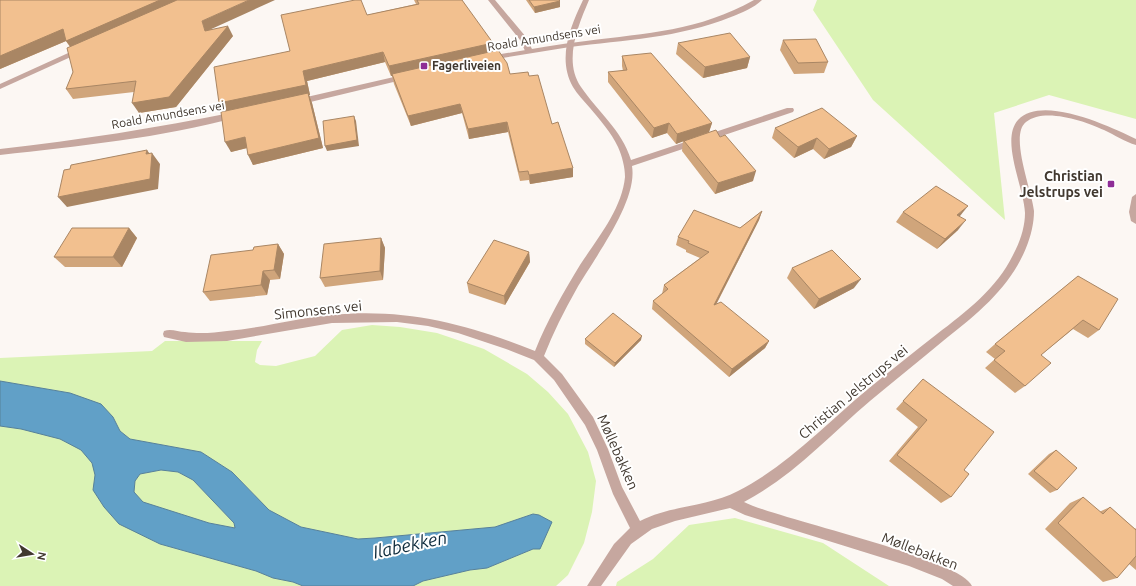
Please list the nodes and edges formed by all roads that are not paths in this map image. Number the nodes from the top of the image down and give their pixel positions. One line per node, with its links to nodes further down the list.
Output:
1 (491, 0): 6 (street)
2 (586, 0): 4 (street)
3 (759, 0): 4 (street, Roald Amundsens vei)
4 (570, 45): 6 (street, Roald Amundsens vei); 15 (street)
5 (85, 49): 9 (street)
6 (528, 51): 7 (street, Roald Amundsens vei)
7 (480, 60)
8 (415, 74): 10 (street)
9 (0, 87)
10 (289, 104)
11 (790, 110): 15 (street)
12 (247, 113): 14 (street, Roald Amundsens vei)
13 (1136, 142): 20 (street, Christian Jelstrups vei)
14 (0, 152)
15 (628, 164): 19 (street)
16 (1136, 197): 17 (street)
17 (1136, 221)
18 (168, 334): 19 (street, Simonsens vei)
19 (538, 357): 21 (street, Møllebakken)
20 (729, 501): 21 (street); 23 (street, Møllebakken)
21 (638, 530): 22 (street)
22 (594, 586)
23 (965, 586)

